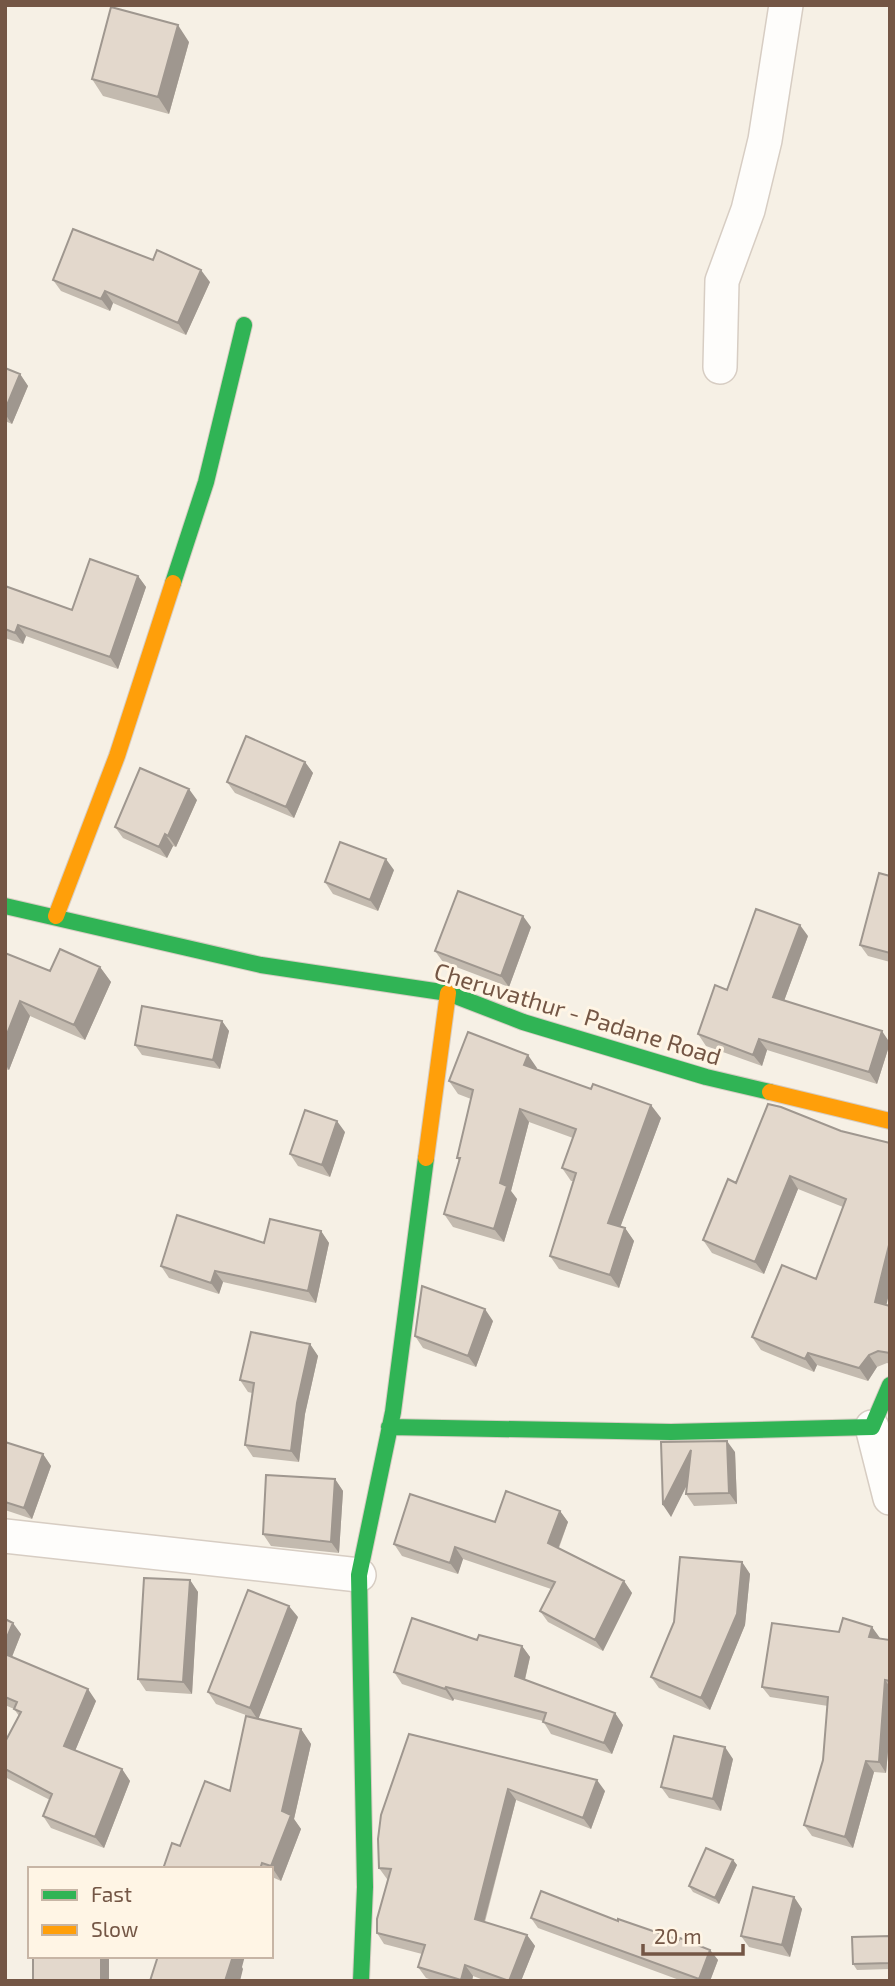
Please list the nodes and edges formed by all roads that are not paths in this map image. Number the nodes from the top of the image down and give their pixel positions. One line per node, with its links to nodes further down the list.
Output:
1 (786, 5): 3 (street)
2 (244, 325): 5 (street)
3 (720, 367)
4 (5, 906): 5 (street, Cheruvathur - Padane Road)
5 (56, 916): 6 (street, Cheruvathur - Padane Road)
6 (448, 993): 7 (street, Cheruvathur - Padane Road); 9 (street)
7 (890, 1121)
8 (890, 1385): 10 (street)
9 (389, 1427): 10 (street); 13 (street)
10 (872, 1427): 11 (street)
11 (890, 1499)
12 (5, 1536): 13 (street)
13 (359, 1575): 14 (street)
14 (360, 1981)

